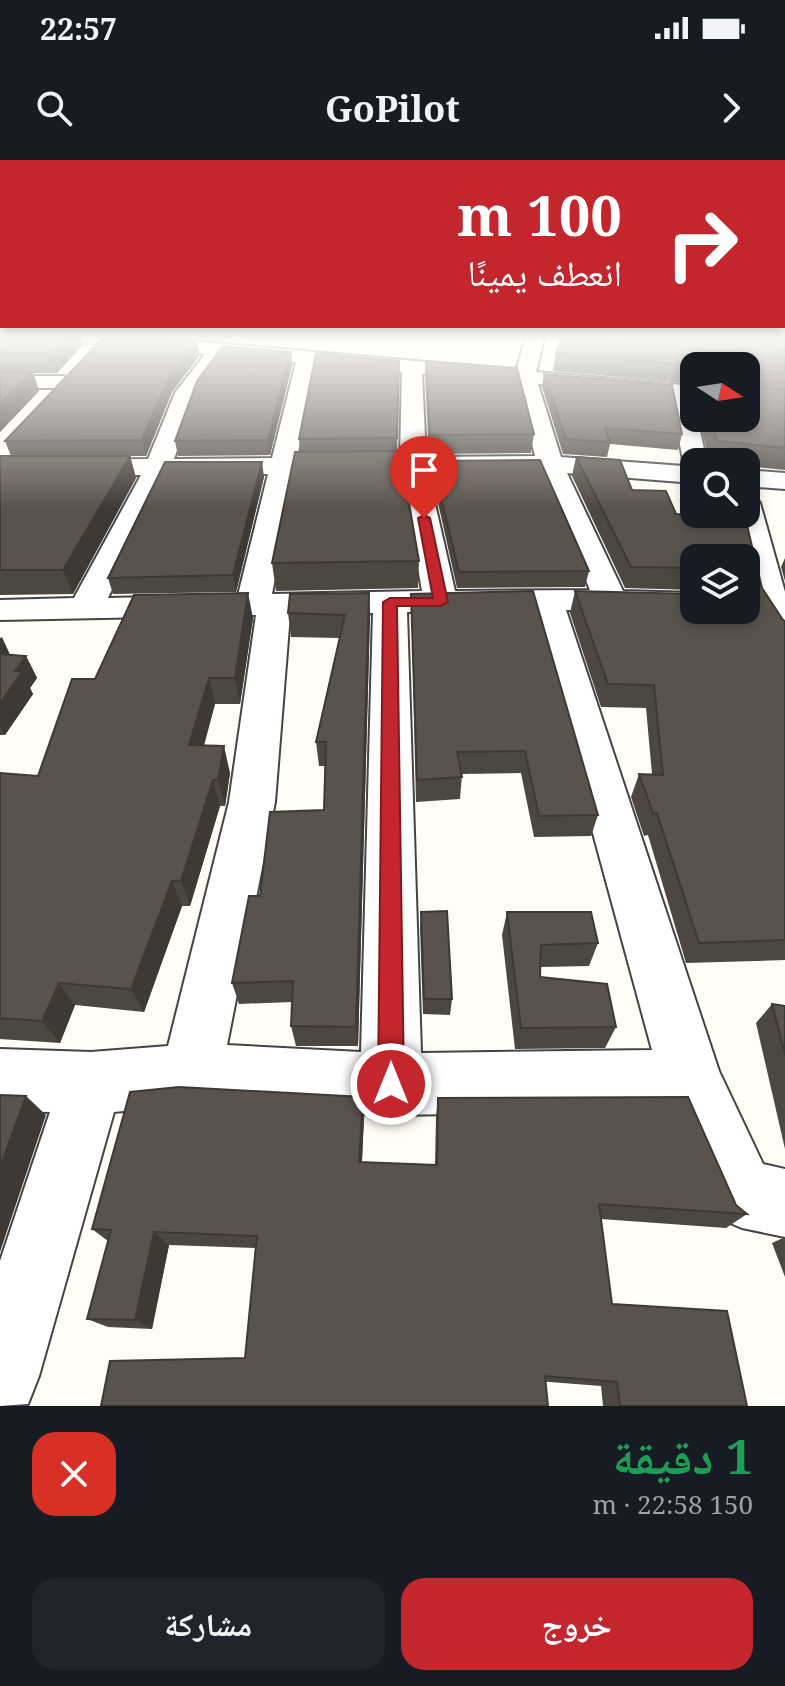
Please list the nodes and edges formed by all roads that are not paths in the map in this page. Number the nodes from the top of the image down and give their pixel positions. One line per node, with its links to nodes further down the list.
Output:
1 (53, 392): 6 (street)
2 (187, 392): 10 (street)
3 (299, 392): 8 (street)
4 (412, 392): 7 (street)
5 (530, 392): 9 (street)
6 (42, 404)
7 (413, 463): 8 (street); 9 (street); 19 (street)
8 (284, 464): 10 (street); 21 (street)
9 (550, 464): 12 (street); 17 (street)
10 (158, 467): 11 (street); 22 (street)
11 (0, 468)
12 (680, 474)
13 (760, 479): 14 (street)
14 (785, 481)
15 (752, 528): 24 (street)
16 (546, 599): 17 (street); 19 (street); 27 (street)
17 (611, 600): 20 (street)
18 (390, 602): 19 (street); 21 (street); 29 (street)
19 (441, 602)
20 (680, 602)
21 (264, 604): 22 (street); 25 (street)
22 (87, 606): 23 (street)
23 (0, 610)
24 (772, 615)
25 (191, 1074): 28 (street); 29 (street)
26 (0, 1080): 28 (street)
27 (691, 1080): 29 (street); 30 (street)
28 (91, 1083): 31 (street)
29 (391, 1084)
30 (785, 1203)
31 (0, 1376)

